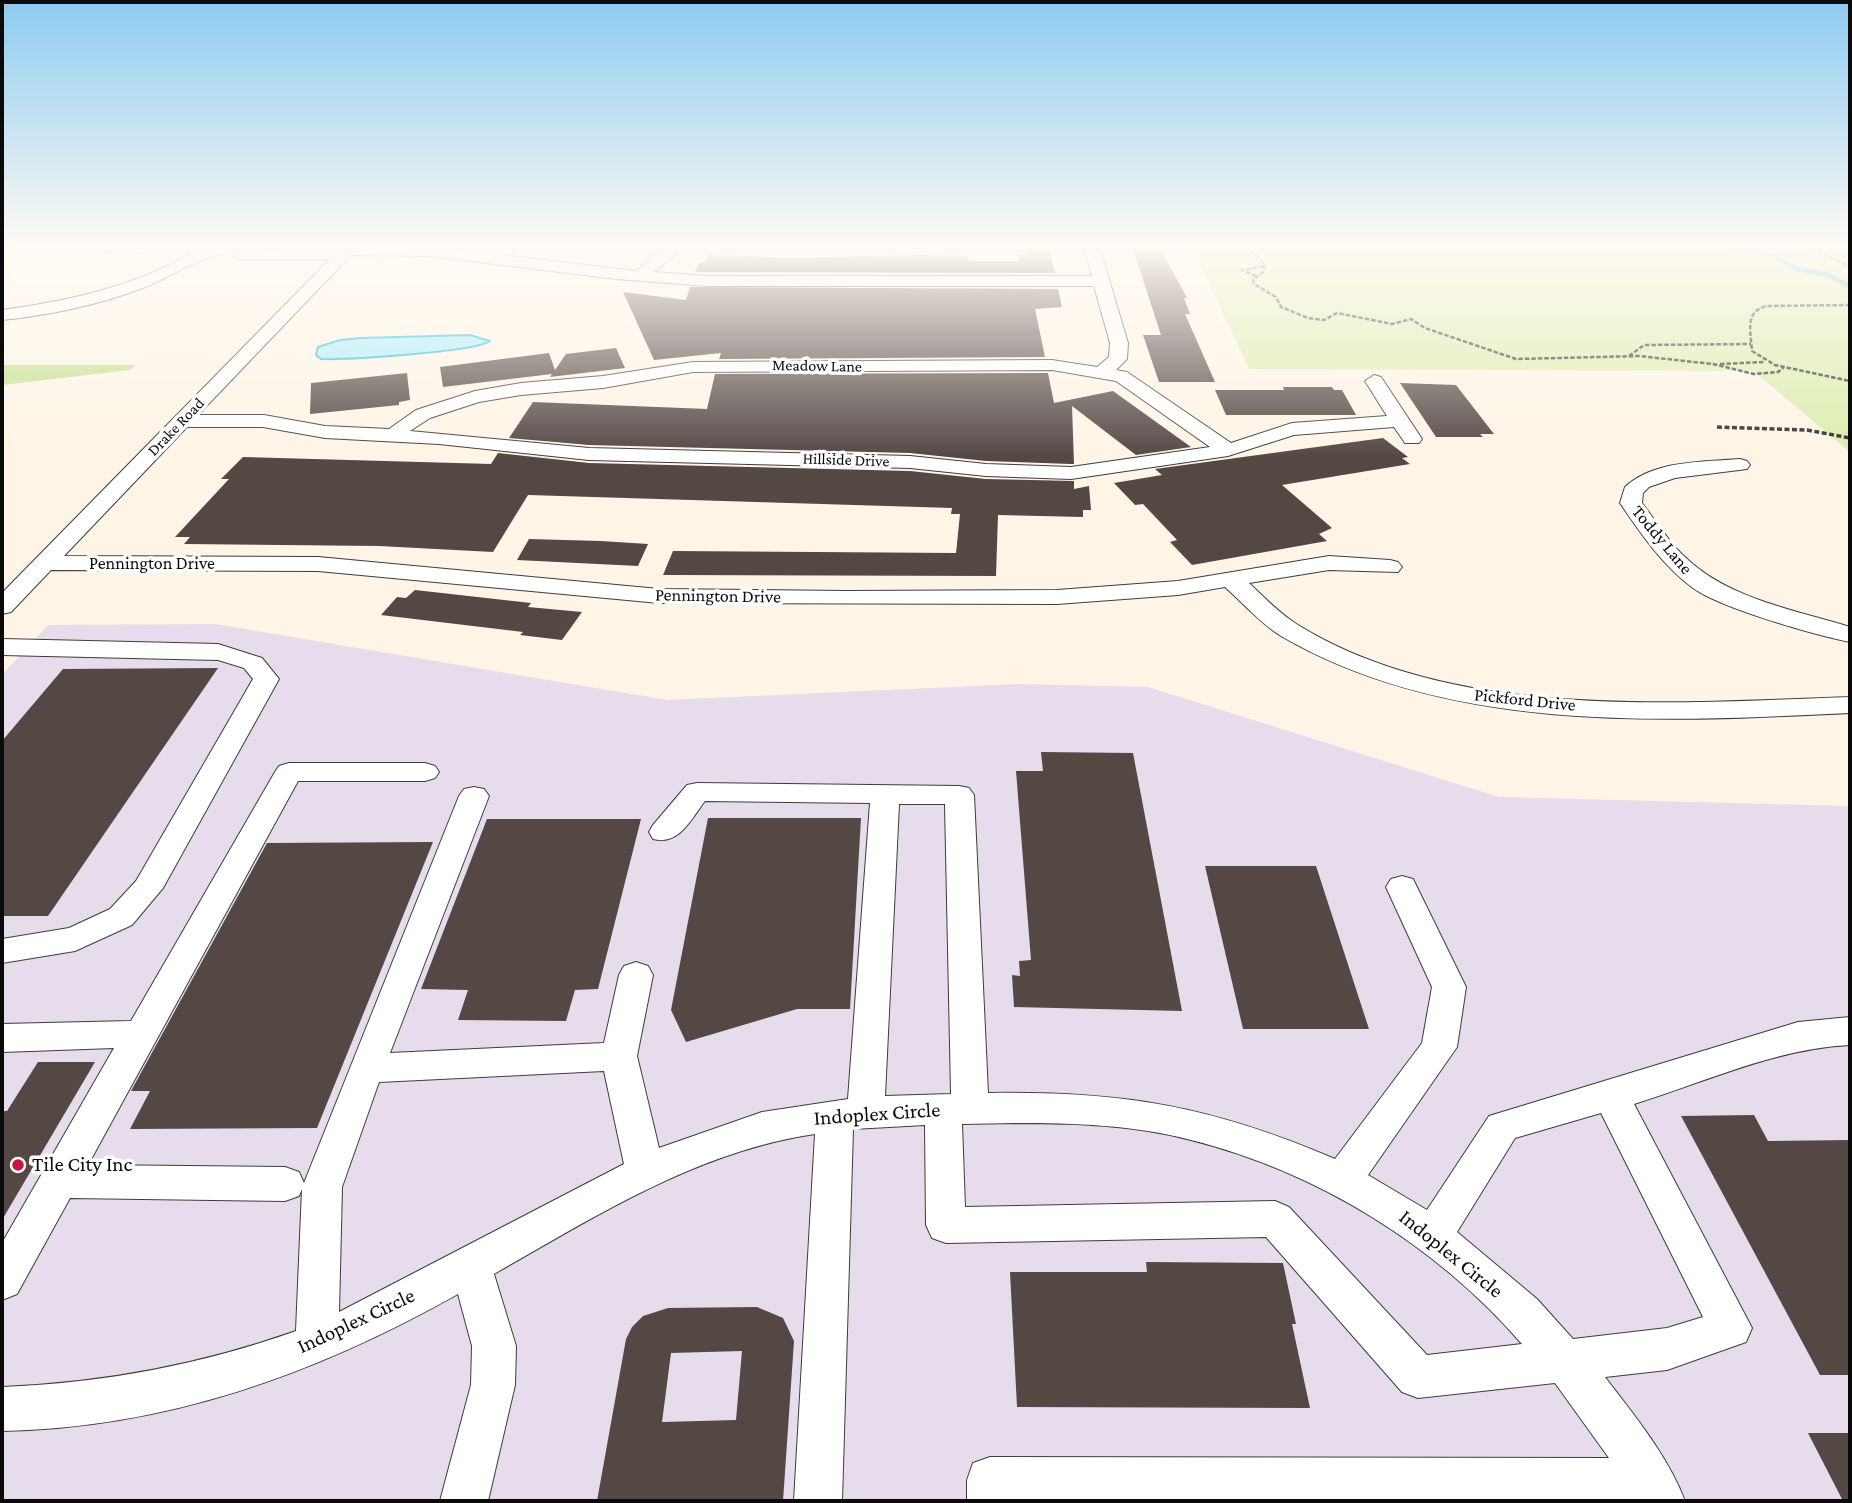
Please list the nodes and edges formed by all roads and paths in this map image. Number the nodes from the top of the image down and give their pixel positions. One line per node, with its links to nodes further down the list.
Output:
1 (283, 316): 17 (street, Drake Road)
2 (1112, 316): 12 (street)
3 (1303, 316): 4 (path)
4 (1331, 316)
5 (1353, 316): 8 (path)
6 (1749, 316): 7 (path)
7 (1751, 344): 8 (path); 9 (path)
8 (1629, 356): 10 (path)
9 (1766, 362): 10 (path); 11 (path)
10 (1713, 364): 11 (path)
11 (1784, 367): 14 (path)
12 (1103, 371): 18 (street, Meadow Lane); 21 (street, Meadow Lane)
13 (1374, 381): 15 (street)
14 (1850, 381)
15 (1400, 421): 20 (street); 21 (street, Hillside Drive)
16 (1717, 427): 19 (path)
17 (175, 428): 18 (street, Hillside Drive); 23 (street, Drake Road)
18 (393, 436): 21 (street, Hillside Drive)
19 (1850, 438)
20 (1412, 439)
21 (1228, 450)
22 (1740, 465): 27 (street, Toddy Lane)
23 (44, 563): 25 (street, Pennington Drive); 26 (street, Drake Road)
24 (1390, 567): 25 (street, Pennington Drive)
25 (1231, 580): 29 (street, Pickford Drive)
26 (2, 607)
27 (1850, 635)
28 (2, 647): 35 (street)
29 (1850, 705)
30 (425, 772): 38 (street)
31 (885, 794): 33 (street); 43 (street); 44 (street)
32 (474, 796): 41 (street)
33 (664, 832)
34 (1402, 887): 46 (street)
35 (5, 955)
36 (636, 975): 40 (street)
37 (1850, 1031): 42 (street)
38 (140, 1034): 39 (street); 47 (street)
39 (2, 1038)
40 (619, 1056): 41 (street); 45 (street)
41 (366, 1068): 52 (street)
42 (1610, 1095): 49 (street); 53 (street)
43 (956, 1109): 44 (street, Indoplex Circle); 46 (street, Indoplex Circle); 53 (street)
44 (850, 1112): 45 (street, Indoplex Circle); 57 (street)
45 (645, 1172): 50 (street, Indoplex Circle)
46 (1342, 1180): 49 (street, Indoplex Circle)
47 (60, 1181): 48 (street); 51 (street)
48 (285, 1184)
49 (1434, 1234): 53 (street, Indoplex Circle)
50 (471, 1265): 52 (street, Indoplex Circle); 56 (street)
51 (2, 1281)
52 (317, 1341): 54 (street, Indoplex Circle)
53 (1566, 1361): 55 (street, Indoplex Circle)
54 (2, 1409)
55 (1655, 1491): 58 (street)
56 (464, 1501)
57 (818, 1501)
58 (991, 1501)

